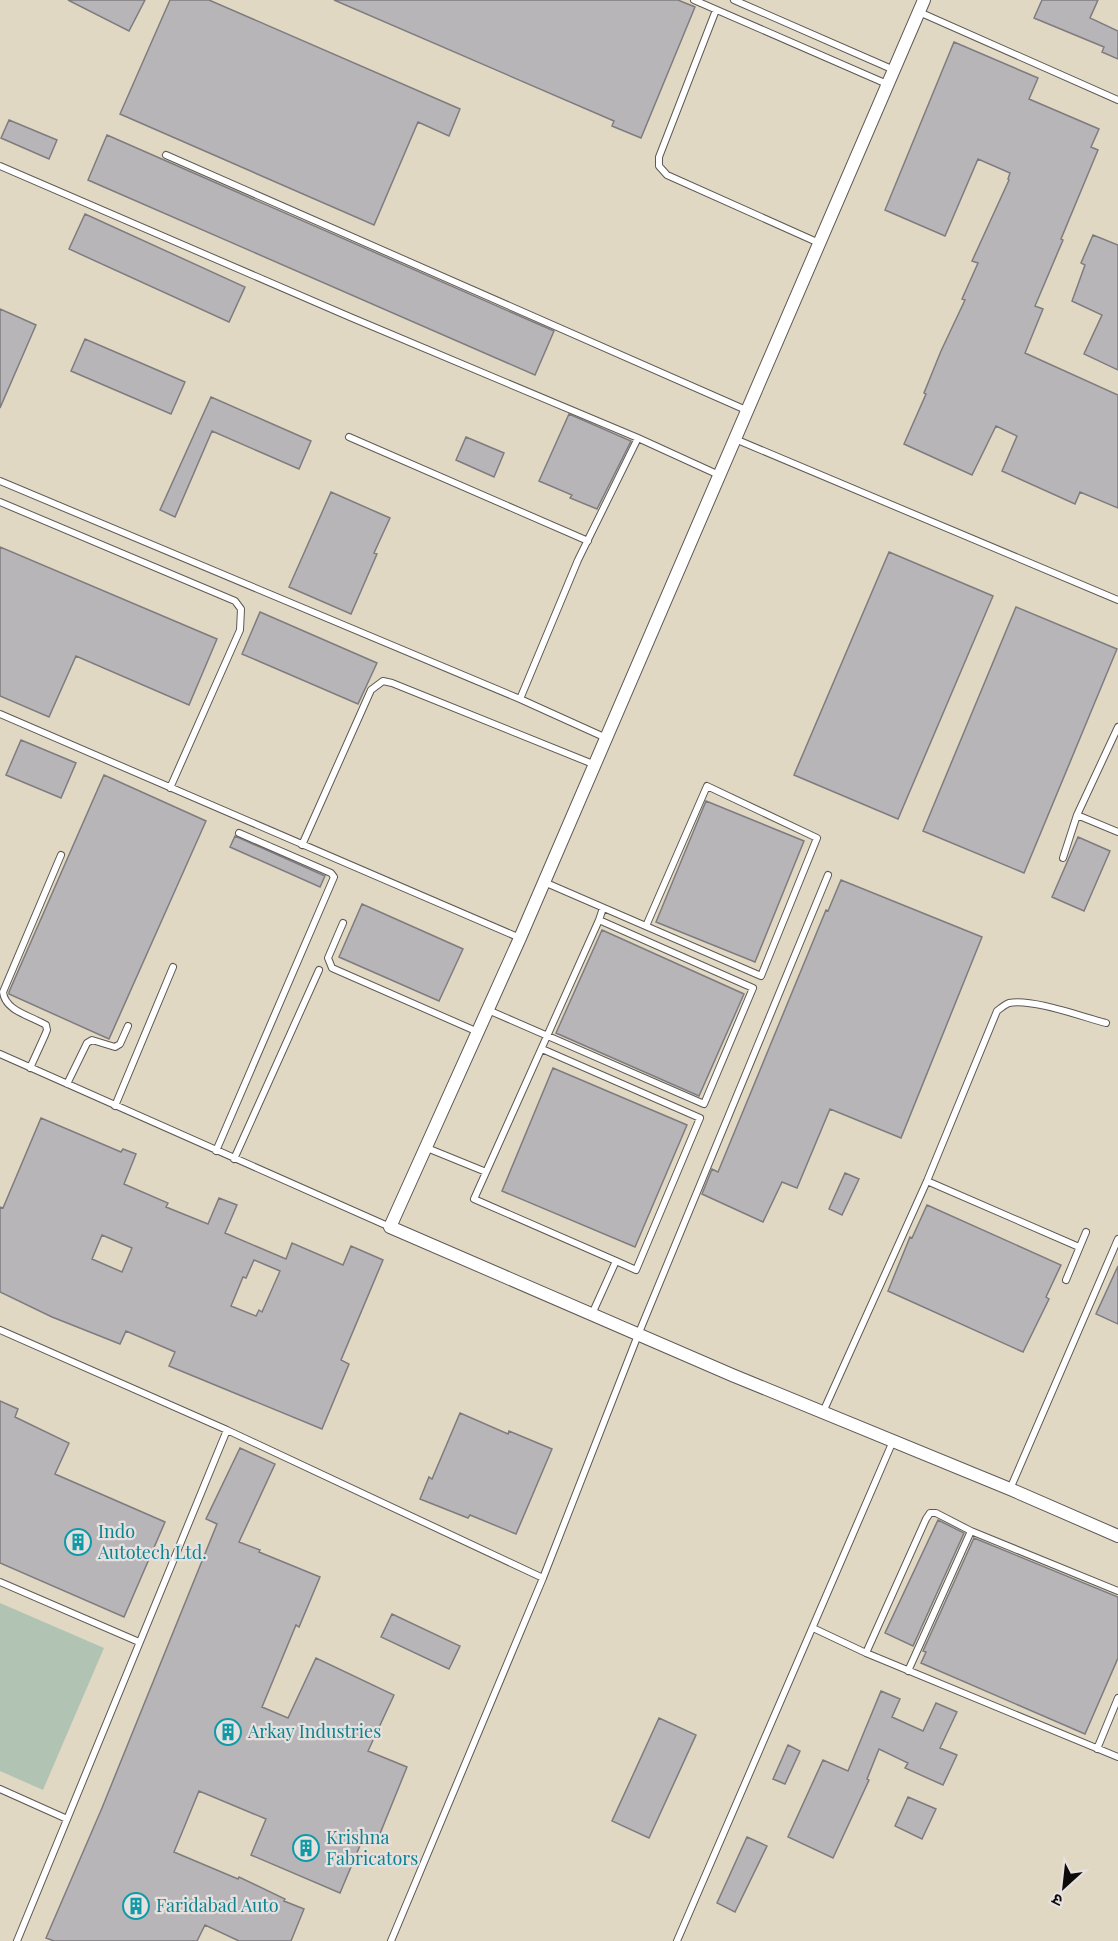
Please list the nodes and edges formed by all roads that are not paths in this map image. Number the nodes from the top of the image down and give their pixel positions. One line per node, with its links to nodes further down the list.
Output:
1 (694, 0): 4 (lane)
2 (734, 0): 5 (lane)
3 (921, 6): 5 (street); 7 (lane)
4 (716, 10): 6 (lane); 10 (lane)
5 (894, 70): 6 (street)
6 (888, 85): 10 (street)
7 (1118, 100)
8 (166, 154): 11 (lane)
9 (0, 166): 13 (lane)
10 (819, 243): 11 (street)
11 (746, 410): 14 (street)
12 (349, 437): 18 (lane)
13 (638, 438): 15 (lane); 18 (lane)
14 (735, 439): 15 (street); 19 (lane)
15 (719, 475): 23 (street)
16 (0, 481): 20 (lane)
17 (0, 502): 25 (lane)
18 (588, 541): 20 (lane)
19 (1118, 600)
20 (520, 699): 23 (lane)
21 (0, 714): 25 (lane)
22 (1118, 727): 26 (lane)
23 (604, 737): 24 (street)
24 (593, 764): 29 (lane); 33 (street)
25 (170, 788): 29 (lane)
26 (1077, 815): 27 (lane); 31 (lane)
27 (1118, 832)
28 (239, 833): 52 (lane)
29 (302, 845): 38 (lane)
30 (61, 855): 48 (lane)
31 (1063, 858)
32 (828, 875): 64 (lane)
33 (544, 881): 34 (lane); 38 (street)
34 (603, 908): 35 (lane); 37 (lane)
35 (598, 920): 45 (lane); 45 (lane)
36 (343, 923): 44 (lane)
37 (646, 926): 37 (lane)
38 (520, 938): 41 (street)
39 (173, 967): 50 (lane)
40 (319, 970): 53 (lane)
41 (488, 1010): 44 (street); 45 (lane)
42 (1106, 1023): 55 (lane)
43 (128, 1026): 49 (lane)
44 (478, 1032): 51 (street)
45 (548, 1036): 46 (lane)
46 (542, 1048): 54 (lane); 60 (lane)
47 (0, 1054): 48 (lane)
48 (30, 1068): 49 (lane)
49 (67, 1084): 50 (lane)
50 (115, 1106): 52 (lane)
51 (427, 1148): 54 (lane); 56 (street)
52 (216, 1151): 53 (lane)
53 (234, 1159): 56 (lane)
54 (486, 1172): 60 (lane)
55 (927, 1181): 59 (lane); 65 (lane)
56 (390, 1227): 62 (street)
57 (1086, 1232): 59 (lane)
58 (1118, 1239): 68 (lane)
59 (1079, 1247): 61 (lane)
60 (616, 1261): 62 (lane)
61 (1066, 1280)
62 (592, 1315): 64 (street)
63 (0, 1330): 66 (lane)
64 (638, 1335): 65 (street); 71 (lane)
65 (823, 1413): 67 (street)
66 (227, 1430): 71 (lane); 75 (lane)
67 (893, 1441): 68 (street); 74 (lane)
68 (1010, 1489): 70 (street)
69 (971, 1531): 73 (lane); 76 (lane); 77 (lane)
70 (1118, 1536)
71 (543, 1578): 84 (lane)
72 (0, 1582): 75 (lane)
73 (1118, 1591)
74 (813, 1628): 76 (lane); 85 (lane)
75 (140, 1642): 82 (lane)
76 (866, 1653): 77 (lane)
77 (908, 1671): 79 (lane)
78 (1118, 1698): 79 (lane)
79 (1097, 1749): 80 (lane)
80 (1118, 1757)
81 (0, 1789): 82 (lane)
82 (67, 1819): 83 (lane)
83 (17, 1941)
84 (391, 1941)
85 (677, 1941)

